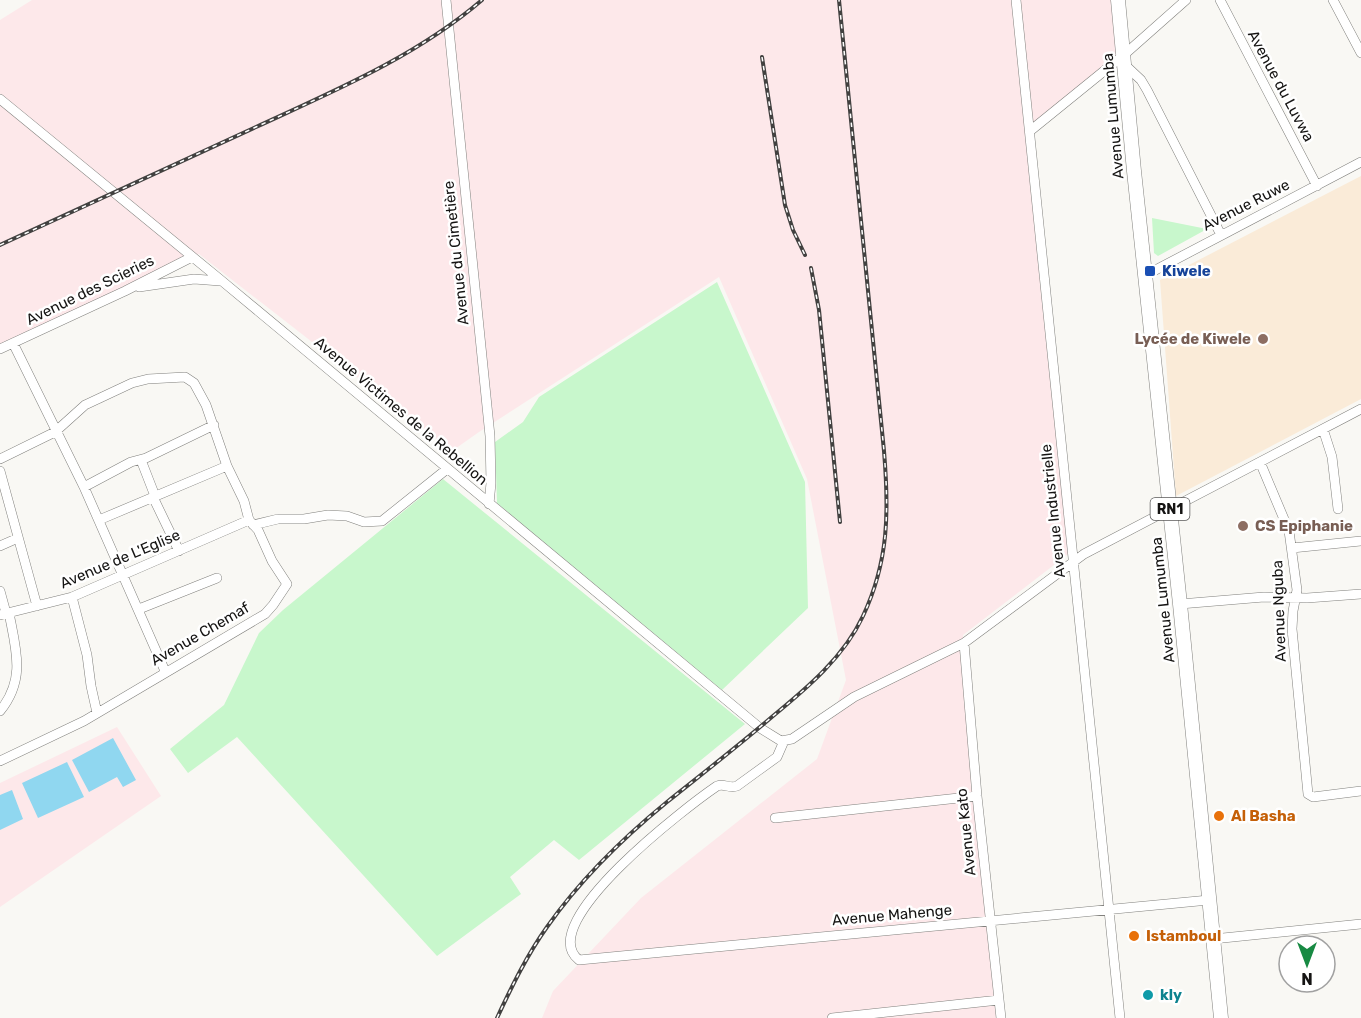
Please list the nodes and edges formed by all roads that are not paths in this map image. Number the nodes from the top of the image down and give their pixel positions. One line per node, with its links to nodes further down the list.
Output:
1 (446, 0): 32 (street, Avenue du Cimetière)
2 (1016, 0): 10 (street, Avenue Industrielle)
3 (1118, 0): 8 (highway, Avenue Lumumba / RN1)
4 (1186, 0): 8 (street)
5 (1220, 0): 12 (street, Avenue du Luvwa)
6 (1333, 0): 7 (street)
7 (1361, 52)
8 (1125, 59): 10 (street); 13 (street); 15 (highway, Avenue Lumumba / RN1)
9 (1, 102): 14 (street, Avenue Victimes de la Rebellion)
10 (1030, 131): 42 (street, Avenue Industrielle)
11 (1361, 162): 12 (street, Avenue Ruwe)
12 (1317, 186): 13 (street, Avenue Ruwe)
13 (1221, 236): 15 (street, Avenue Ruwe)
14 (192, 257): 16 (street, Avenue Victimes de la Rebellion); 17 (street, Avenue des Scieries)
15 (1146, 275): 33 (highway, Avenue Lumumba / RN1)
16 (222, 281): 17 (street); 28 (street, Avenue Victimes de la Rebellion)
17 (125, 291): 18 (street, Avenue des Scieries)
18 (13, 343): 19 (street, Avenue des Scieries); 23 (street)
19 (0, 349)
20 (1361, 409): 22 (street)
21 (214, 425): 23 (street, Avenue Chemaf); 25 (street); 27 (street, Avenue Chemaf)
22 (1323, 429): 26 (street); 34 (street)
23 (55, 432): 24 (street); 30 (street)
24 (0, 459)
25 (141, 460): 30 (street); 31 (street)
26 (1260, 462): 33 (street); 40 (street, Avenue Nguba)
27 (227, 466): 31 (street); 36 (street, Avenue Chemaf)
28 (447, 469): 32 (street, Avenue Victimes de la Rebellion); 36 (street, Avenue de L'Eglise)
29 (0, 471): 37 (street)
30 (84, 487): 35 (street)
31 (154, 497): 35 (street); 41 (street)
32 (489, 504): 57 (street, Avenue Victimes de la Rebellion)
33 (1170, 509): 42 (street); 49 (highway, Avenue Lumumba / RN1)
34 (1338, 509)
35 (99, 520): 43 (street)
36 (251, 522): 41 (street, Avenue de L'Eglise); 54 (street, Avenue Chemaf)
37 (18, 538): 39 (street); 50 (street)
38 (1361, 541): 40 (street)
39 (0, 546)
40 (1292, 548): 48 (street, Avenue Nguba)
41 (179, 551): 43 (street, Avenue de L'Eglise)
42 (1073, 561): 53 (street); 63 (street, Avenue Industrielle)
43 (125, 576): 47 (street, Avenue de L'Eglise); 51 (street)
44 (217, 578): 51 (street)
45 (0, 591): 52 (street)
46 (1361, 594): 48 (street)
47 (72, 597): 50 (street, Avenue de L'Eglise); 56 (street)
48 (1296, 597): 49 (street); 59 (street, Avenue Nguba)
49 (1180, 604): 62 (highway, Avenue Lumumba / RN1)
50 (37, 606): 52 (street, Avenue de L'Eglise)
51 (139, 609): 54 (street)
52 (5, 614): 55 (street)
53 (964, 643): 57 (street); 60 (street, Avenue Kato)
54 (165, 671): 56 (street, Avenue Chemaf)
55 (0, 711)
56 (97, 713): 58 (street, Avenue Chemaf)
57 (784, 741): 64 (street, Avenue Mahenge)
58 (1, 760)
59 (1361, 791)
60 (977, 796): 61 (street); 64 (street, Avenue Kato)
61 (775, 818)
62 (1209, 900): 63 (street, Avenue Mahenge); 66 (highway, Avenue Lumumba / RN1)
63 (1110, 911): 64 (street, Avenue Mahenge); 70 (street, Avenue Industrielle)
64 (990, 922): 67 (street, Avenue Kato)
65 (1361, 924): 66 (street)
66 (1213, 939): 71 (highway, Avenue Lumumba / RN1)
67 (999, 1000): 68 (street); 69 (street, Avenue Kato)
68 (832, 1018)
69 (1001, 1018)
70 (1120, 1018)
71 (1221, 1018)

